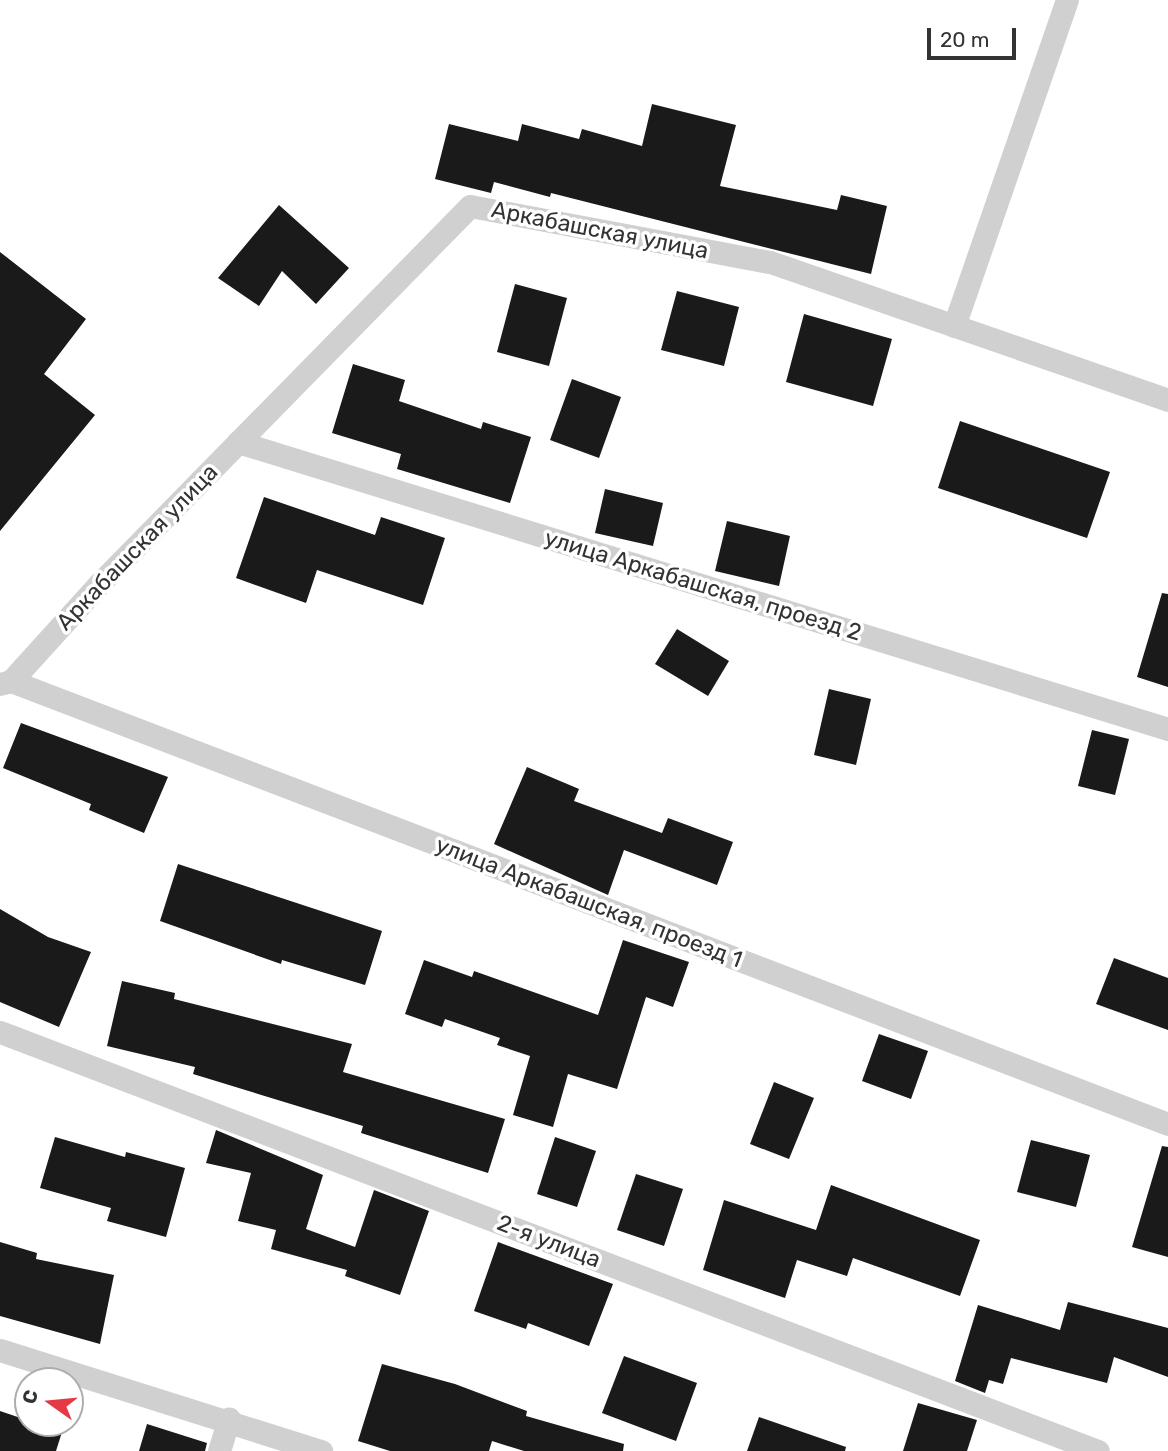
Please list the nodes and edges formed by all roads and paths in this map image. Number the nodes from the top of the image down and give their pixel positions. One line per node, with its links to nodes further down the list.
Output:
1 (1067, 0): 2 (street)
2 (954, 326): 3 (street, Аркабашская улица); 4 (street, Аркабашская улица)
3 (1168, 400)
4 (238, 442): 5 (street, Аркабашская улица); 6 (street, улица Аркабашская, проезд 2)
5 (6, 682): 8 (street, улица Аркабашская, проезд 1)
6 (1168, 729)
7 (0, 1032): 13 (street, 2-я улица)
8 (1168, 1124)
9 (0, 1350): 10 (street)
10 (229, 1419): 11 (street); 12 (street)
11 (219, 1451)
12 (321, 1451)
13 (1098, 1451)

